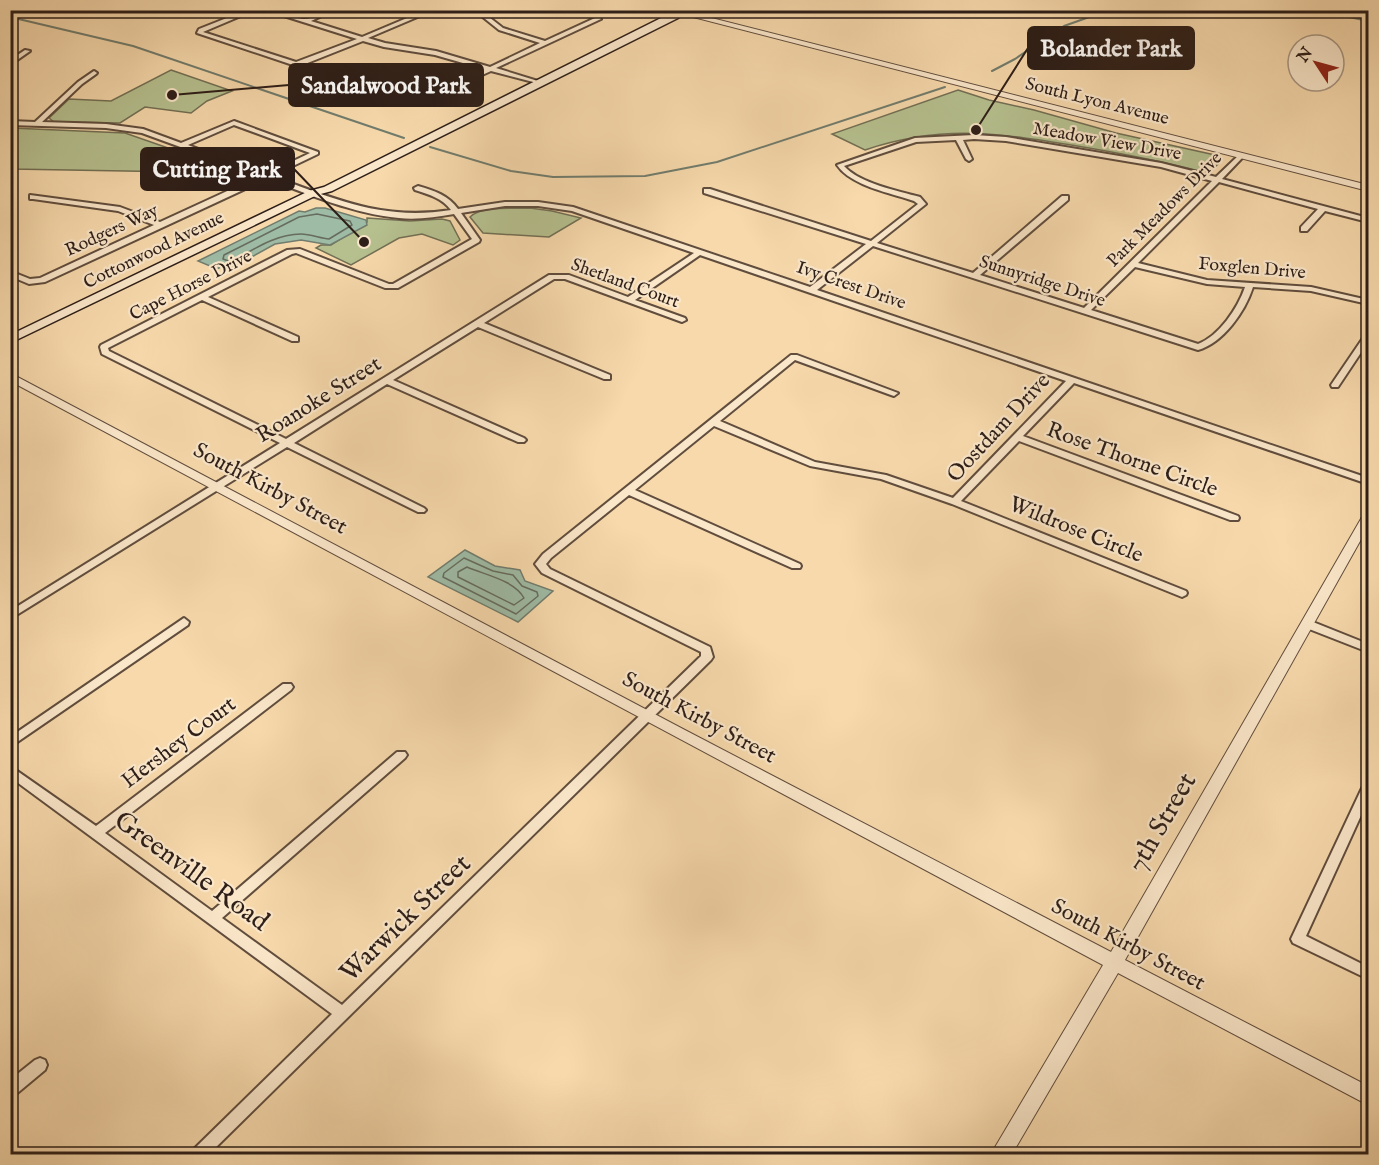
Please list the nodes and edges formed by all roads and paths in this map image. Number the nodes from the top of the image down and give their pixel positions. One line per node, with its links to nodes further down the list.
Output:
1 (253, 10): 9 (street)
2 (267, 10): 8 (street)
3 (333, 10): 8 (street)
4 (432, 10): 9 (street)
5 (476, 10): 10 (street)
6 (573, 10): 10 (street)
7 (677, 11): 15 (main road, Cottonwood Avenue); 21 (street, South Lyon Avenue)
8 (305, 22): 9 (street)
9 (362, 39): 13 (street)
10 (545, 43): 13 (street)
11 (27, 51): 12 (street)
12 (10, 63)
13 (489, 69): 15 (street); 16 (street)
14 (94, 73): 18 (street)
15 (535, 82): 28 (main road, Cottonwood Avenue)
16 (374, 84)
17 (10, 123): 18 (street, Ivy Crest Drive)
18 (36, 124): 20 (street, Ivy Crest Drive)
19 (958, 137): 22 (street); 24 (street, Meadow View Drive); 36 (street, Meadow View Drive)
20 (184, 144): 23 (street, Ivy Crest Drive); 23 (street, Rodgers Way)
21 (1241, 156): 24 (street, Park Meadows Drive); 26 (street, South Lyon Avenue)
22 (969, 159)
23 (267, 176): 28 (street, Ivy Crest Drive); 34 (street, Rodgers Way)
24 (1217, 180): 31 (street, Meadow View Drive); 38 (street, Park Meadows Drive)
25 (418, 188): 32 (street)
26 (1368, 188)
27 (707, 191): 36 (street, Sunnyridge Drive)
28 (313, 193): 32 (street, Ivy Crest Drive); 52 (main road, Cottonwood Avenue)
29 (33, 197): 34 (street)
30 (1065, 198): 41 (street)
31 (1323, 208): 33 (street, Meadow View Drive); 35 (street)
32 (456, 212): 37 (street, Ivy Crest Drive); 44 (street, Cape Horse Drive)
33 (1368, 220)
34 (160, 225): 39 (street, Rodgers Way)
35 (1304, 229)
36 (873, 243): 41 (street, Sunnyridge Drive); 43 (street)
37 (700, 252): 43 (street, Ivy Crest Drive); 45 (street)
38 (1133, 264): 42 (street, Foxglen Drive); 47 (street, Park Meadows Drive)
39 (10, 273)
40 (557, 275): 45 (street, Shetland Court); 49 (street, Roanoke Street)
41 (974, 276): 47 (street, Sunnyridge Drive)
42 (1250, 285): 46 (street, Foxglen Drive); 47 (street, Sunnyridge Drive)
43 (812, 290): 55 (street, Ivy Crest Drive)
44 (201, 297): 51 (street); 62 (street, Cape Horse Drive)
45 (629, 300): 48 (street, Shetland Court)
46 (1368, 302)
47 (1086, 311)
48 (682, 320)
49 (478, 324): 54 (street); 56 (street, Roanoke Street)
50 (1368, 337): 57 (street)
51 (295, 339)
52 (10, 340)
53 (10, 375): 64 (street, South Kirby Street)
54 (607, 377)
55 (1072, 380): 60 (street, Oostdam Drive); 63 (street, Ivy Crest Drive)
56 (388, 381): 61 (street); 62 (street, Roanoke Street)
57 (1335, 385)
58 (894, 393): 59 (street)
59 (713, 422): 65 (street); 66 (street, Wildrose Circle)
60 (1017, 437): 66 (street, Oostdam Drive); 69 (street, Rose Thorne Circle)
61 (520, 440)
62 (286, 444): 64 (street, Roanoke Street); 67 (street)
63 (1368, 481)
64 (218, 487): 72 (street, Roanoke Street); 77 (street, South Kirby Street)
65 (628, 491): 70 (street); 77 (street, Warwick Street)
66 (956, 502): 71 (street, Wildrose Circle)
67 (421, 510)
68 (1368, 517): 74 (street, 7th Street)
69 (1234, 518)
70 (796, 566)
71 (1182, 593)
72 (10, 616)
73 (184, 622): 78 (street)
74 (1308, 624): 75 (street); 84 (street, 7th Street)
75 (1368, 648)
76 (287, 687): 82 (street, Hershey Court)
77 (647, 716): 84 (street, South Kirby Street); 86 (street, Warwick Street)
78 (10, 743)
79 (401, 755): 83 (street)
80 (10, 770): 82 (street, Greenville Road)
81 (1368, 788): 85 (street)
82 (96, 833): 83 (street, Greenville Road)
83 (213, 918): 86 (street, Greenville Road)
84 (1114, 963): 89 (street, South Kirby Street); 91 (street, 7th Street)
85 (1368, 973)
86 (343, 1014): 90 (street, Warwick Street)
87 (40, 1065): 88 (street)
88 (10, 1090)
89 (1368, 1096)
90 (198, 1155)
91 (1000, 1155)

